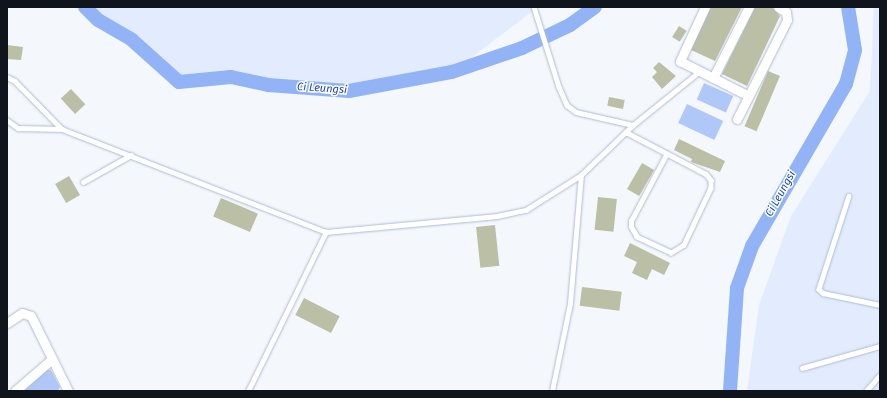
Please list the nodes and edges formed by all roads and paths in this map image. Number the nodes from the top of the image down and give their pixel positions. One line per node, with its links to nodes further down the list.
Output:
1 (705, 7): 5 (street)
2 (749, 7): 7 (street)
3 (778, 7): 8 (street)
4 (534, 8): 11 (lane)
5 (700, 71): 7 (street); 11 (lane)
6 (7, 77): 12 (lane)
7 (713, 78): 8 (street)
8 (747, 96): 9 (street)
9 (737, 119)
10 (7, 120): 12 (lane)
11 (633, 125): 13 (lane)
12 (62, 129): 14 (lane)
13 (626, 132): 15 (lane); 16 (lane)
14 (131, 155): 17 (lane); 19 (lane)
15 (666, 155): 15 (lane)
16 (581, 175): 19 (lane); 29 (lane)
17 (83, 182)
18 (849, 196): 20 (lane)
19 (326, 232): 28 (lane)
20 (880, 305)
21 (7, 323): 23 (street)
22 (880, 346): 24 (lane)
23 (52, 359): 26 (street); 27 (street)
24 (802, 368)
25 (880, 375): 30 (lane)
26 (65, 390)
27 (15, 391)
28 (248, 391)
29 (552, 391)
30 (866, 391)

